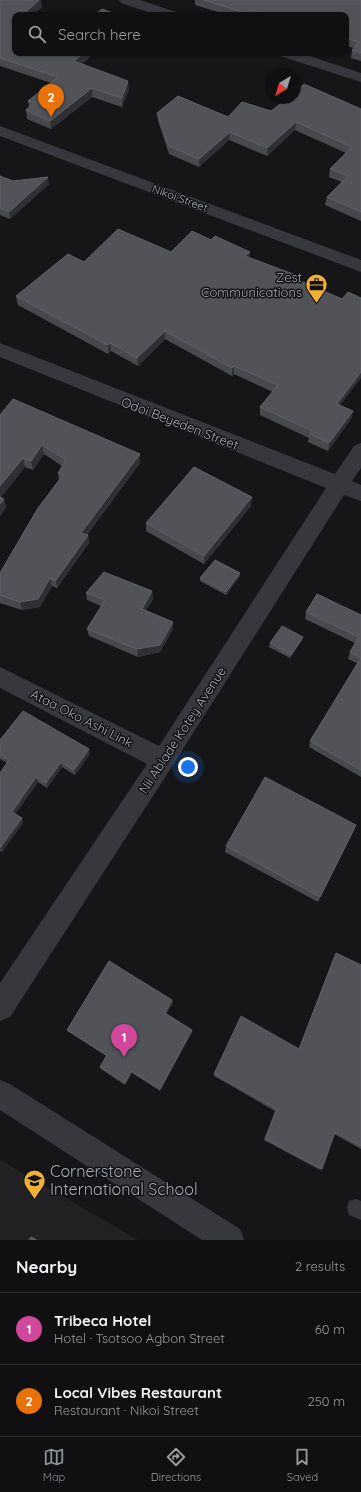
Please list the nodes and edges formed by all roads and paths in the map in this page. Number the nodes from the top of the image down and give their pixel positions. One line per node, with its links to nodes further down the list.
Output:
1 (126, 0): 2 (street)
2 (162, 12)
3 (294, 56): 4 (street)
4 (361, 78)
5 (0, 131): 6 (street, Nikoi Street)
6 (361, 266)
7 (0, 350): 9 (street, Odoi Beyeden Street)
8 (361, 451): 9 (street, Nii Ablade Kotey Avenue)
9 (338, 485): 10 (street, Odoi Beyeden Street); 12 (street, Nii Ablade Kotey Avenue)
10 (361, 493)
11 (0, 677): 12 (street, Ataa Oko Ashi Link)
12 (163, 760): 13 (street, Nii Ablade Kotey Avenue)
13 (0, 1007)
14 (0, 1094): 15 (street)
15 (229, 1240)

